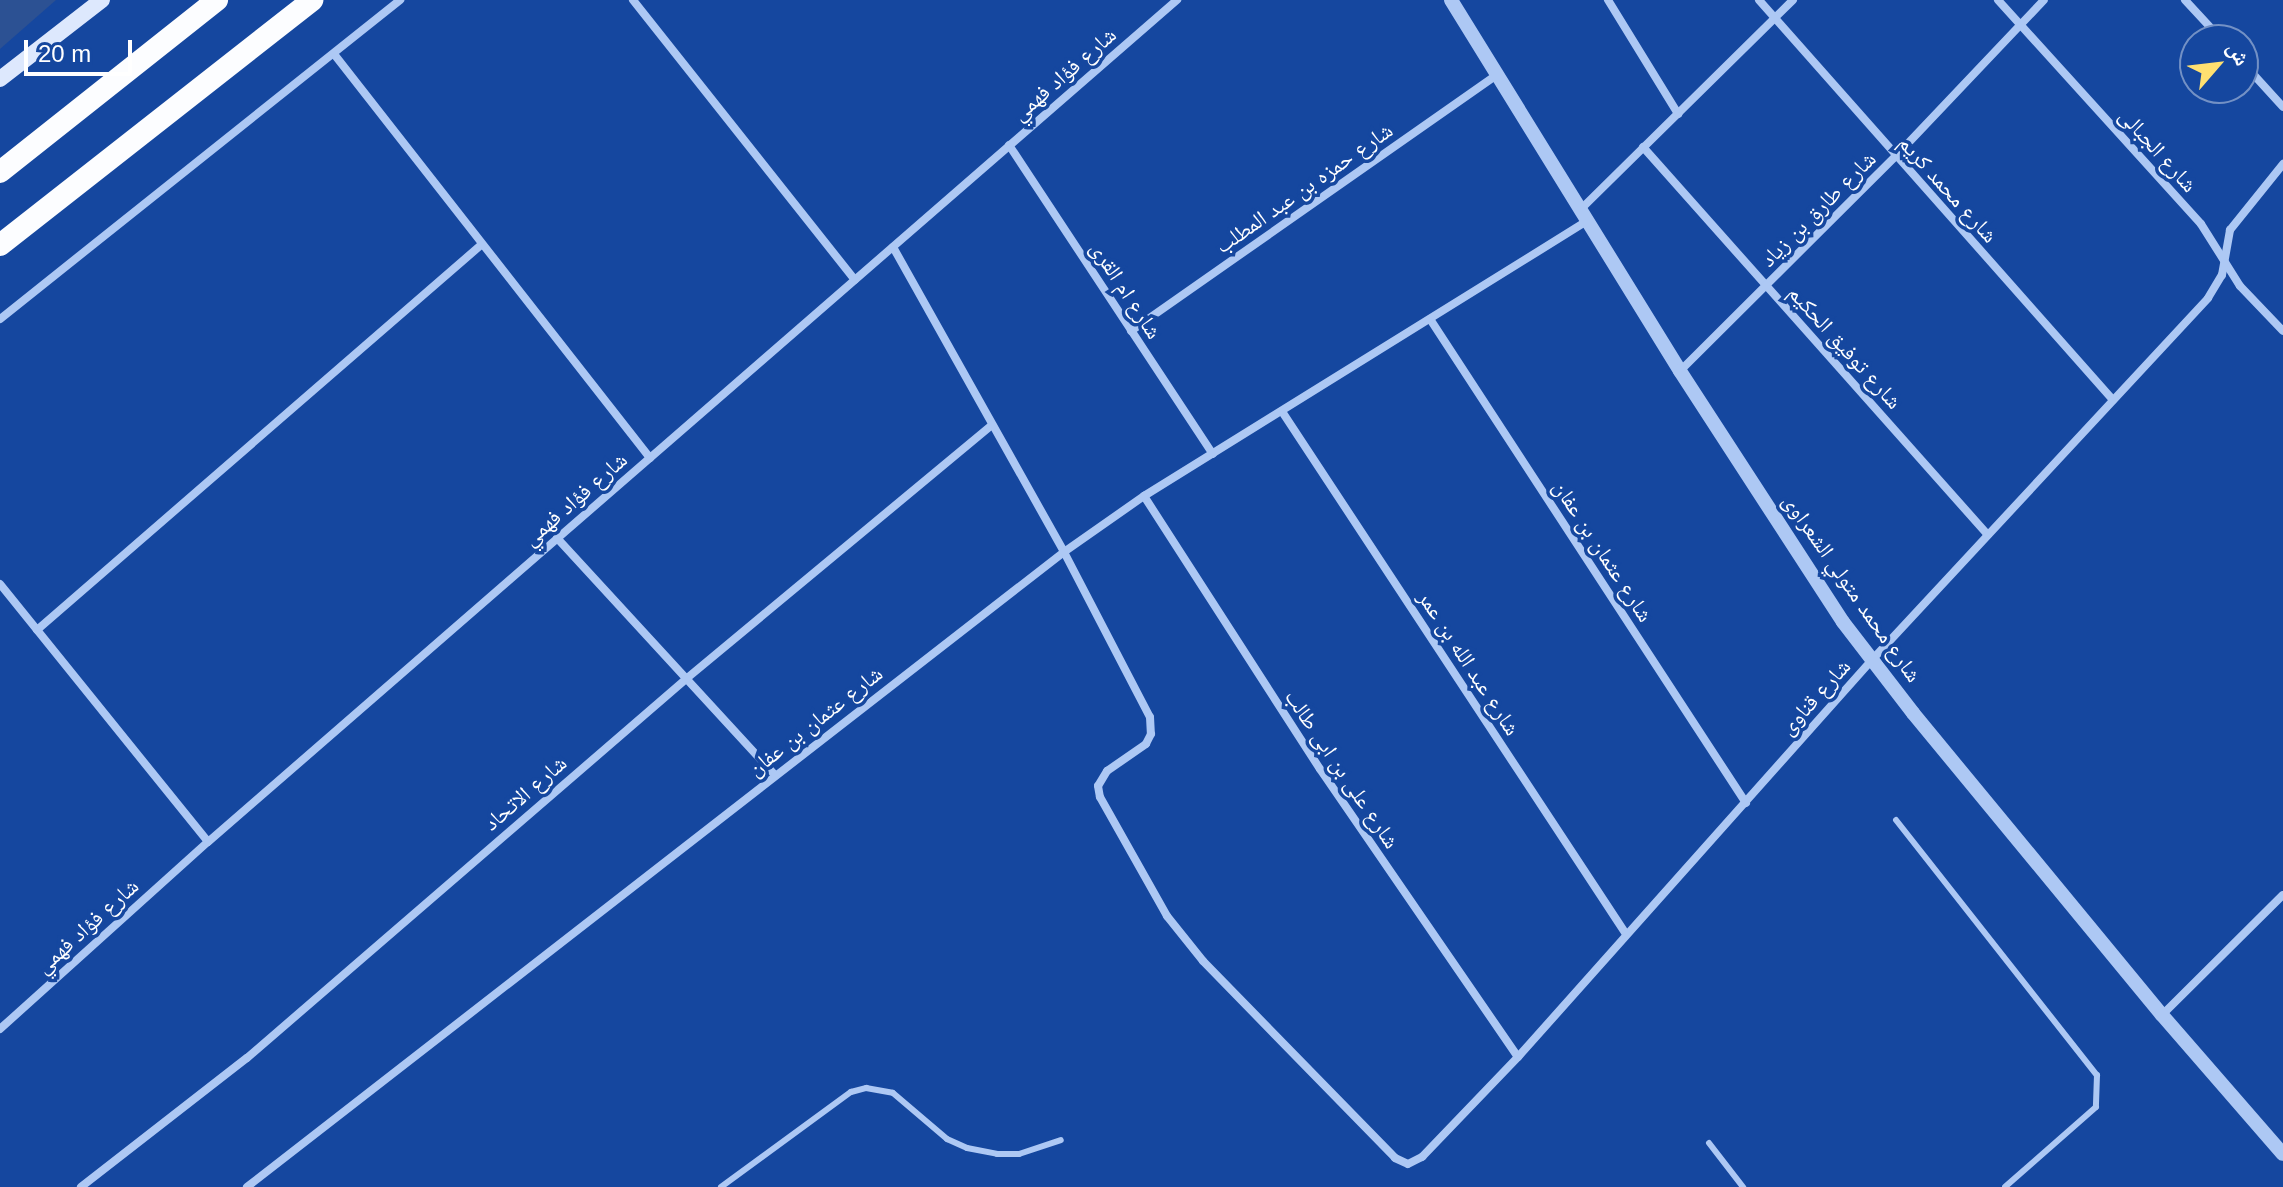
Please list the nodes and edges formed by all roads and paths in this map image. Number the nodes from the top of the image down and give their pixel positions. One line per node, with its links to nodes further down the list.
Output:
1 (102, 0): 19 (main road)
2 (217, 0): 27 (highway)
3 (312, 0): 29 (highway)
4 (400, 0): 17 (street)
5 (633, 0): 33 (street)
6 (1177, 0): 23 (street, شارع فؤاد فهمي)
7 (1451, 0): 18 (street, شارع محمد متولي الشعراوى)
8 (1608, 0): 22 (street)
9 (1759, 0): 14 (street, شارع محمد كريم)
10 (1793, 0): 14 (street, شارع عثمان بن عفان)
11 (1998, 0): 16 (street, شارع الجبالى)
12 (2044, 0): 16 (street, شارع طارق بن زياد)
13 (2185, 0): 15 (street)
14 (1775, 18): 22 (street, شارع عثمان بن عفان); 25 (street, شارع محمد كريم)
15 (2207, 24)
16 (2021, 25): 25 (street, شارع طارق بن زياد); 32 (street, شارع الجبالى)
17 (334, 54): 30 (street); 35 (street)
18 (1498, 74): 28 (street, شارع محمد متولي الشعراوى); 37 (street, شارع حمزه بن عبد المطلب)
19 (0, 79)
20 (2259, 81): 21 (street)
21 (2283, 107)
22 (1678, 114): 24 (street, شارع عثمان بن عفان)
23 (1009, 145): 31 (street, شارع فؤاد فهمي); 37 (street, شارع ام القرى)
24 (1643, 147): 28 (street, شارع عثمان بن عفان); 34 (street, شارع توفيق الحكيم)
25 (1895, 157): 34 (street, شارع طارق بن زياد); 40 (street, شارع محمد كريم)
26 (2283, 164): 32 (street, شارع قناوى)
27 (0, 172)
28 (1584, 216): 36 (street, شارع عثمان بن عفان); 39 (street, شارع محمد متولي الشعراوى)
29 (0, 245)
30 (481, 245): 44 (street); 50 (street)
31 (893, 247): 33 (street, شارع فؤاد فهمي); 42 (street)
32 (2225, 262): 38 (street, شارع الجبالى); 40 (street, شارع قناوى)
33 (855, 280): 44 (street, شارع فؤاد فهمي)
34 (1766, 286): 39 (street, شارع طارق بن زياد); 46 (street, شارع توفيق الحكيم)
35 (0, 319)
36 (1430, 319): 41 (street, شارع عثمان بن عفان); 54 (street, شارع عثمان بن عفان)
37 (1131, 331): 43 (street, شارع ام القرى)
38 (2283, 331)
39 (1680, 371): 51 (street, شارع محمد متولي الشعراوى)
40 (2113, 400): 46 (street, شارع قناوى)
41 (1283, 413): 43 (street, شارع عثمان بن عفان); 58 (street, شارع عبد الله بن عمر)
42 (992, 425): 48 (street); 52 (street, شارع الاتحاد)
43 (1213, 454): 45 (street, شارع عثمان بن عفان)
44 (650, 458): 47 (street, شارع فؤاد فهمي)
45 (1144, 496): 48 (street, شارع عثمان بن عفان); 61 (street, شارع على بن ابى طالب)
46 (1988, 535): 51 (street, شارع قناوى)
47 (557, 538): 52 (street); 56 (street, شارع فؤاد فهمي)
48 (1064, 552): 53 (street, شارع عثمان بن عفان); 61 (street, شارع قناوى)
49 (0, 584): 50 (street)
50 (37, 630): 56 (street)
51 (1871, 661): 54 (street, شارع قناوى); 59 (street, شارع محمد متولي الشعراوى)
52 (686, 679): 53 (street); 65 (street, شارع الاتحاد)
53 (775, 775): 66 (street, شارع عثمان بن عفان)
54 (1746, 803): 58 (street, شارع قناوى)
55 (1896, 820): 69 (lane)
56 (208, 842): 60 (street, شارع فؤاد فهمي)
57 (2283, 895): 59 (street)
58 (1626, 934): 61 (street, شارع قناوى)
59 (2162, 1015): 64 (street, شارع محمد متولي الشعراوى)
60 (0, 1029)
61 (1518, 1057)
62 (1061, 1140): 67 (lane)
63 (1709, 1143): 68 (lane)
64 (2283, 1154)
65 (81, 1187)
66 (247, 1187)
67 (721, 1187)
68 (1743, 1187)
69 (2005, 1187)

